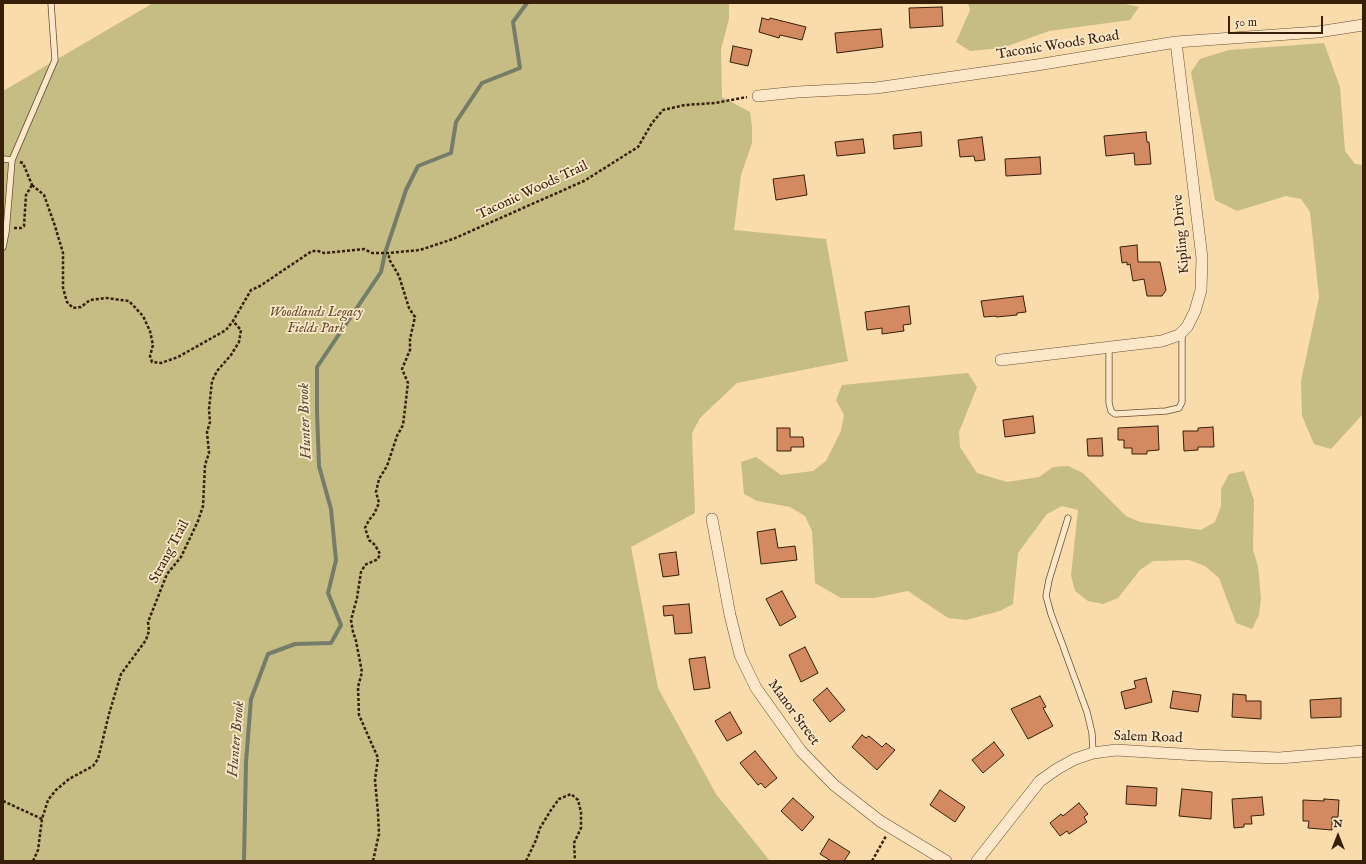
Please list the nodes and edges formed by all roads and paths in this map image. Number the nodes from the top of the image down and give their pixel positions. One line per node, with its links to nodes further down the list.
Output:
1 (51, 3): 6 (lane)
2 (1363, 25): 3 (street, Taconic Woods Road)
3 (1176, 42): 4 (street, Taconic Woods Road); 12 (street, Kipling Drive)
4 (758, 96): 10 (path, Taconic Woods Trail)
5 (3, 159): 6 (lane)
6 (12, 160): 7 (path); 8 (lane)
7 (32, 185): 8 (path); 11 (path, Taconic Woods Trail)
8 (6, 229): 9 (lane)
9 (3, 247)
10 (389, 253): 11 (path, Taconic Woods Trail); 23 (path)
11 (233, 321): 20 (path, Strang Trail)
12 (1182, 332): 13 (street, Kipling Drive); 13 (lane)
13 (1109, 348): 14 (street, Kipling Drive)
14 (1001, 360)
15 (1068, 518): 18 (lane)
16 (712, 519): 21 (street, Manor Street)
17 (1363, 751): 18 (street, Salem Road)
18 (1093, 752): 28 (street, Salem Road)
19 (3, 801): 20 (path)
20 (42, 819): 22 (path, Strang Trail)
21 (891, 828): 26 (path); 27 (street, Manor Street)
22 (33, 861)
23 (373, 861)
24 (526, 861): 25 (path)
25 (575, 861)
26 (872, 861)
27 (946, 861)
28 (977, 861)

